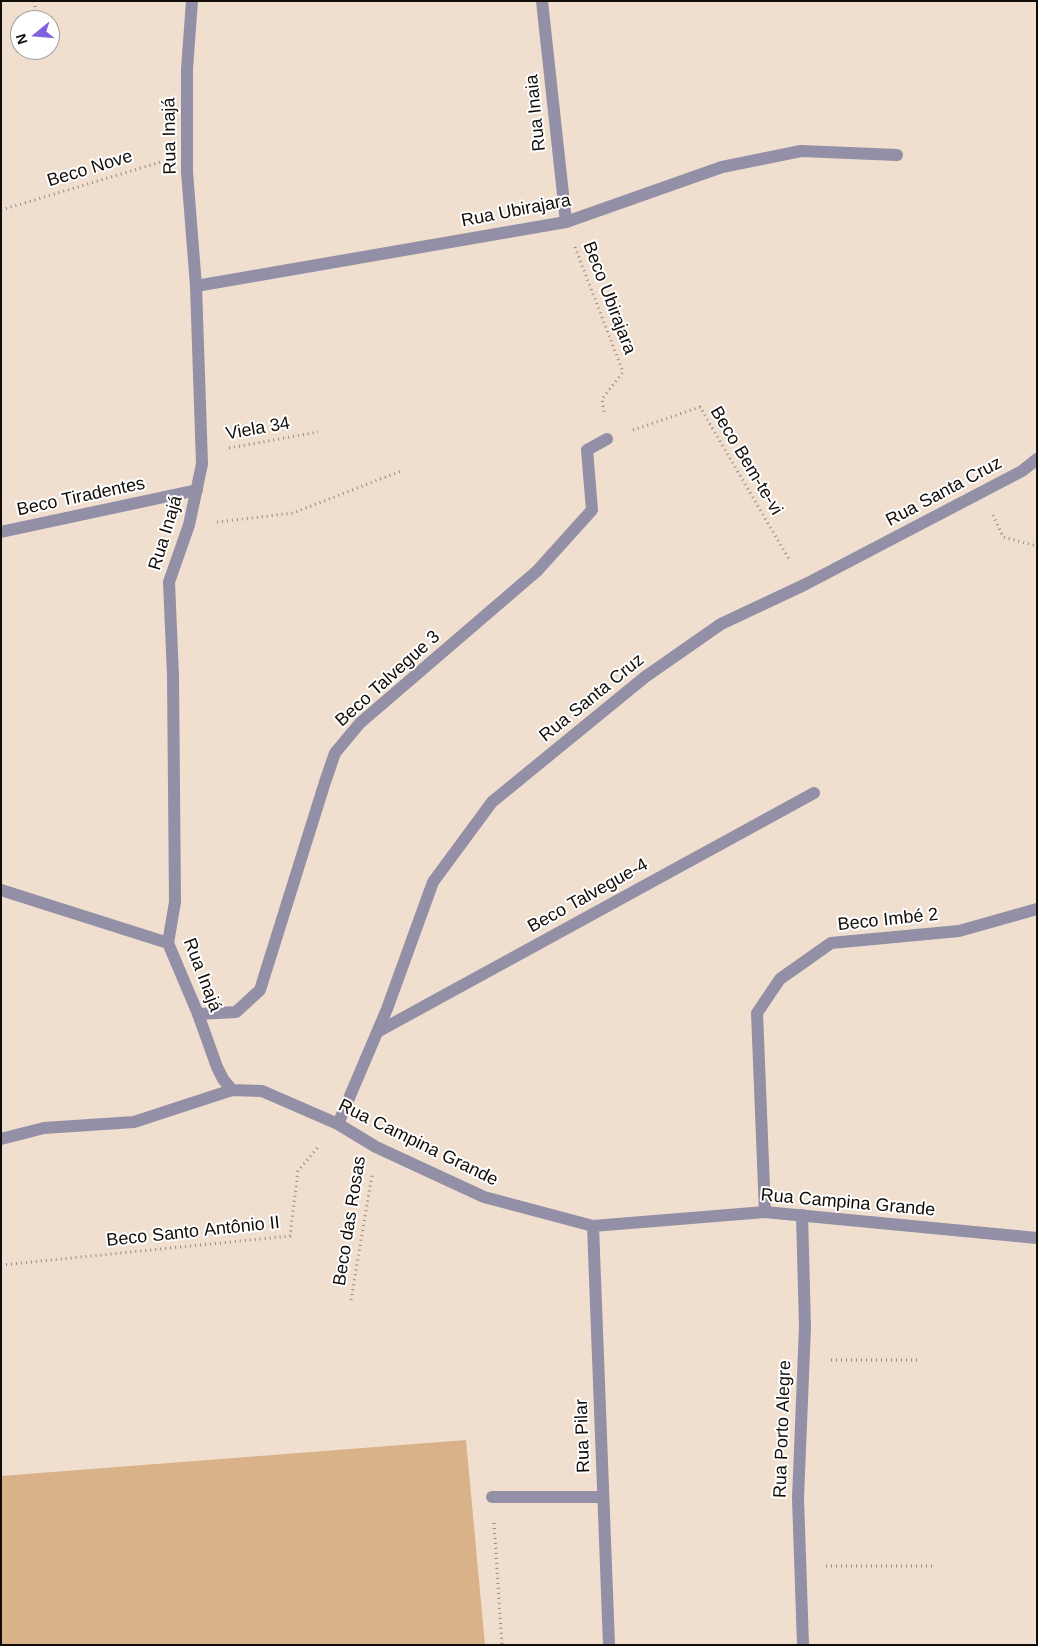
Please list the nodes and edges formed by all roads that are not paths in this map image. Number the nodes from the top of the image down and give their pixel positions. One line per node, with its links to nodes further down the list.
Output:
1 (192, 1): 5 (street, Rua Inajá)
2 (542, 1): 4 (street, Rua Inaia)
3 (897, 155): 4 (street, Rua Ubirajara)
4 (566, 222): 5 (street, Rua Ubirajara)
5 (196, 286): 8 (street, Rua Inajá)
6 (607, 439): 14 (street, Beco Talvegue 3)
7 (1037, 459): 15 (street, Rua Santa Cruz)
8 (197, 490): 9 (street, Beco Tiradentes); 13 (street, Rua Inajá)
9 (1, 532)
10 (814, 793): 15 (street, Beco Talvegue-4)
11 (1, 890): 13 (street)
12 (1037, 910): 19 (street, Beco Imbé 2)
13 (168, 943): 14 (street, Rua Inajá)
14 (198, 1014): 16 (street, Rua Inajá)
15 (379, 1031): 17 (street, Rua Santa Cruz)
16 (232, 1090): 17 (street, Rua Campina Grande); 18 (street, Rua Campina Grande)
17 (338, 1124): 21 (street, Rua Campina Grande)
18 (1, 1139)
19 (765, 1212): 20 (street, Rua Campina Grande); 21 (street, Rua Campina Grande)
20 (802, 1215): 22 (street, Rua Campina Grande); 26 (street, Rua Porto Alegre)
21 (593, 1226): 24 (street, Rua Pilar)
22 (1037, 1238)
23 (492, 1497): 24 (street)
24 (603, 1497): 25 (street, Rua Pilar)
25 (609, 1645)
26 (803, 1645)

